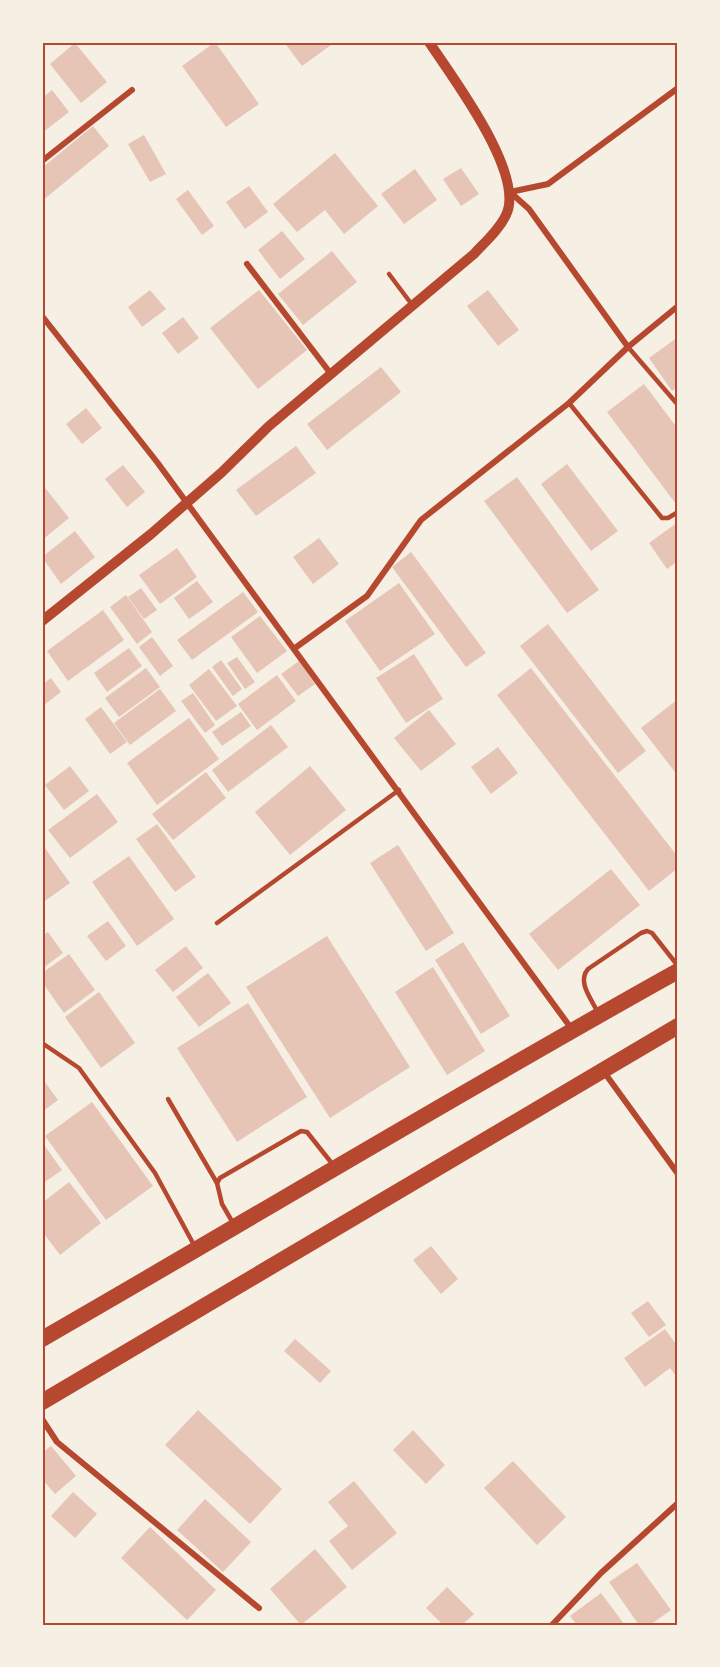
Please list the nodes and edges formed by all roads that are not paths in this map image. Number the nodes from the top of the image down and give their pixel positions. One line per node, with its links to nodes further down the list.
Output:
1 (429, 42): 5 (street)
2 (678, 88): 5 (street)
3 (132, 90): 4 (street)
4 (42, 161)
5 (510, 192): 8 (street); 11 (street)
6 (247, 264): 12 (street)
7 (389, 274): 8 (lane)
8 (413, 306): 12 (street)
9 (678, 306): 11 (street)
10 (42, 316): 15 (street)
11 (628, 347): 13 (street); 14 (lane)
12 (331, 374): 15 (street)
13 (569, 403): 16 (lane); 18 (street)
14 (678, 405)
15 (187, 503): 17 (street); 18 (street)
16 (678, 512)
17 (42, 621)
18 (295, 648): 19 (street)
19 (399, 790): 20 (lane); 25 (street)
20 (217, 923)
21 (678, 966): 23 (lane)
22 (678, 971): 23 (highway)
23 (599, 1015): 25 (highway)
24 (678, 1026): 27 (highway)
25 (573, 1030): 29 (highway)
26 (42, 1043): 33 (lane)
27 (602, 1069): 30 (street); 35 (highway)
28 (168, 1100): 31 (lane)
29 (336, 1168): 31 (lane); 32 (highway)
30 (678, 1174)
31 (217, 1183): 32 (lane)
32 (236, 1228): 33 (highway)
33 (197, 1250): 34 (highway)
34 (42, 1339)
35 (42, 1402)
36 (42, 1419): 38 (street)
37 (678, 1503): 39 (street)
38 (259, 1608)
39 (552, 1625)

